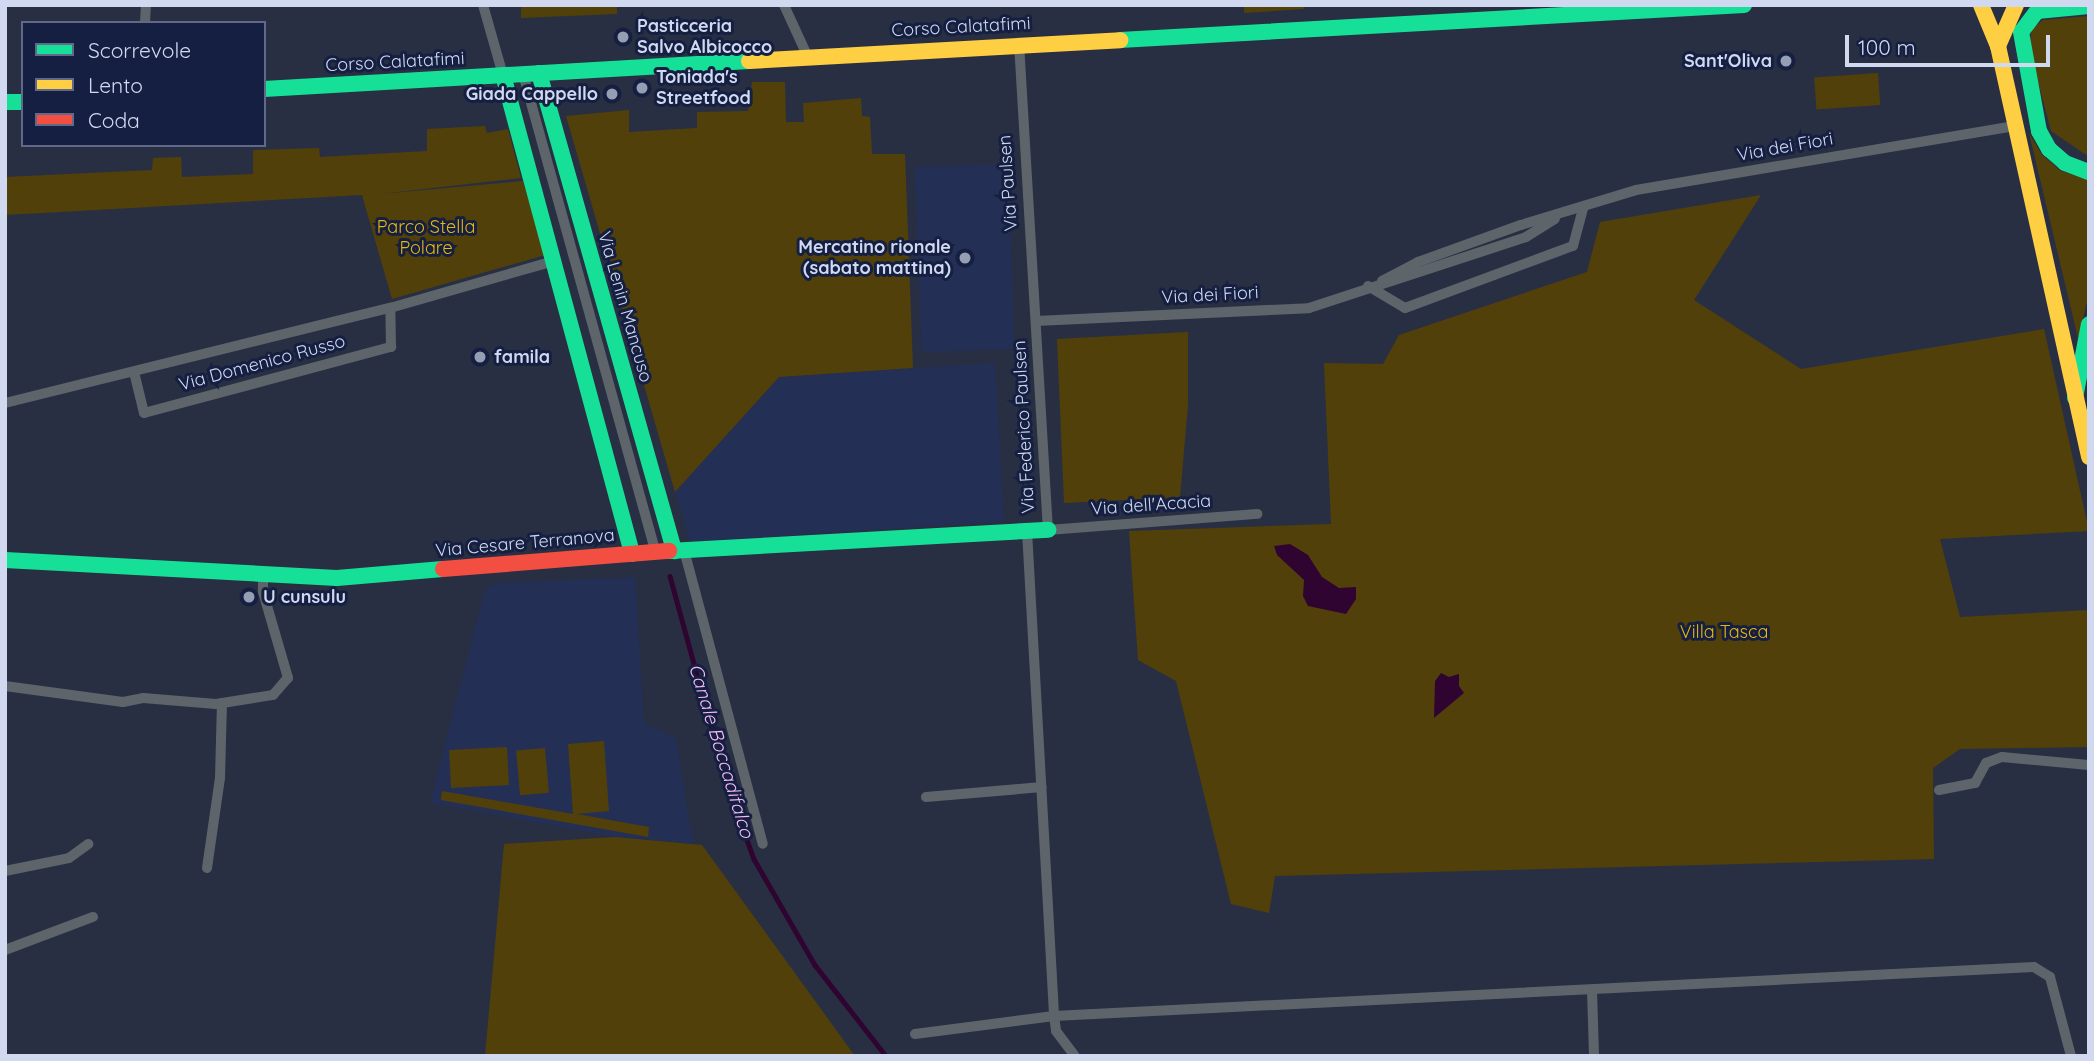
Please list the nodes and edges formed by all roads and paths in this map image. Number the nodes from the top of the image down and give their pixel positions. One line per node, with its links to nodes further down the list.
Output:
1 (483, 5): 12 (street)
2 (784, 5): 10 (street)
3 (1744, 5): 7 (street, Corso Calatafimi)
4 (1981, 5): 9 (street)
5 (2016, 5): 9 (street)
6 (2089, 6): 15 (street)
7 (1655, 7): 8 (street, Corso Calatafimi)
8 (1018, 43): 10 (street, Corso Calatafimi); 20 (street, Via Paulsen)
9 (1998, 46): 14 (street)
10 (807, 55): 11 (street, Corso Calatafimi)
11 (531, 74): 12 (street, Corso Calatafimi); 29 (street, Via Lenin Mancuso); 30 (street, Via Lenin Mancuso)
12 (503, 75): 13 (street, Corso Calatafimi); 17 (street)
13 (266, 89)
14 (2015, 127): 16 (street, Via dei Fiori); 23 (street)
15 (2089, 172)
16 (1583, 209): 18 (street, Via dei Fiori); 18 (street)
17 (554, 261): 19 (street, Via Domenico Russo); 31 (street)
18 (1368, 286): 20 (street, Via dei Fiori)
19 (390, 308): 22 (street, Via Domenico Russo); 22 (street, Via Domenico Russo)
20 (1036, 321): 27 (street, Via Federico Paulsen)
21 (2089, 324): 23 (street)
22 (134, 372): 24 (street, Via Domenico Russo)
23 (2075, 398): 25 (street)
24 (5, 403)
25 (2089, 457)
26 (1256, 514): 27 (street, Via dell'Acacia)
27 (1048, 530): 28 (street, Via Cesare Terranova)
28 (1027, 531): 29 (street, Via Cesare Terranova); 37 (street)
29 (679, 550): 30 (street, Via Cesare Terranova); 41 (street)
30 (656, 552): 31 (street, Via Cesare Terranova)
31 (632, 554): 33 (street, Via Cesare Terranova)
32 (5, 560): 33 (street, Via Cesare Terranova)
33 (263, 574): 35 (street)
34 (5, 685): 35 (street)
35 (222, 703): 42 (street)
36 (2089, 765): 38 (street)
37 (1042, 787): 39 (street); 47 (street)
38 (1939, 790)
39 (926, 797)
40 (88, 844): 43 (street)
41 (763, 844)
42 (207, 868)
43 (5, 871)
44 (93, 917): 45 (street)
45 (5, 950)
46 (1591, 991): 47 (street); 50 (street); 51 (street)
47 (1054, 1016): 48 (street); 49 (street)
48 (915, 1034)
49 (1075, 1056)
50 (1594, 1056)
51 (2071, 1056)

